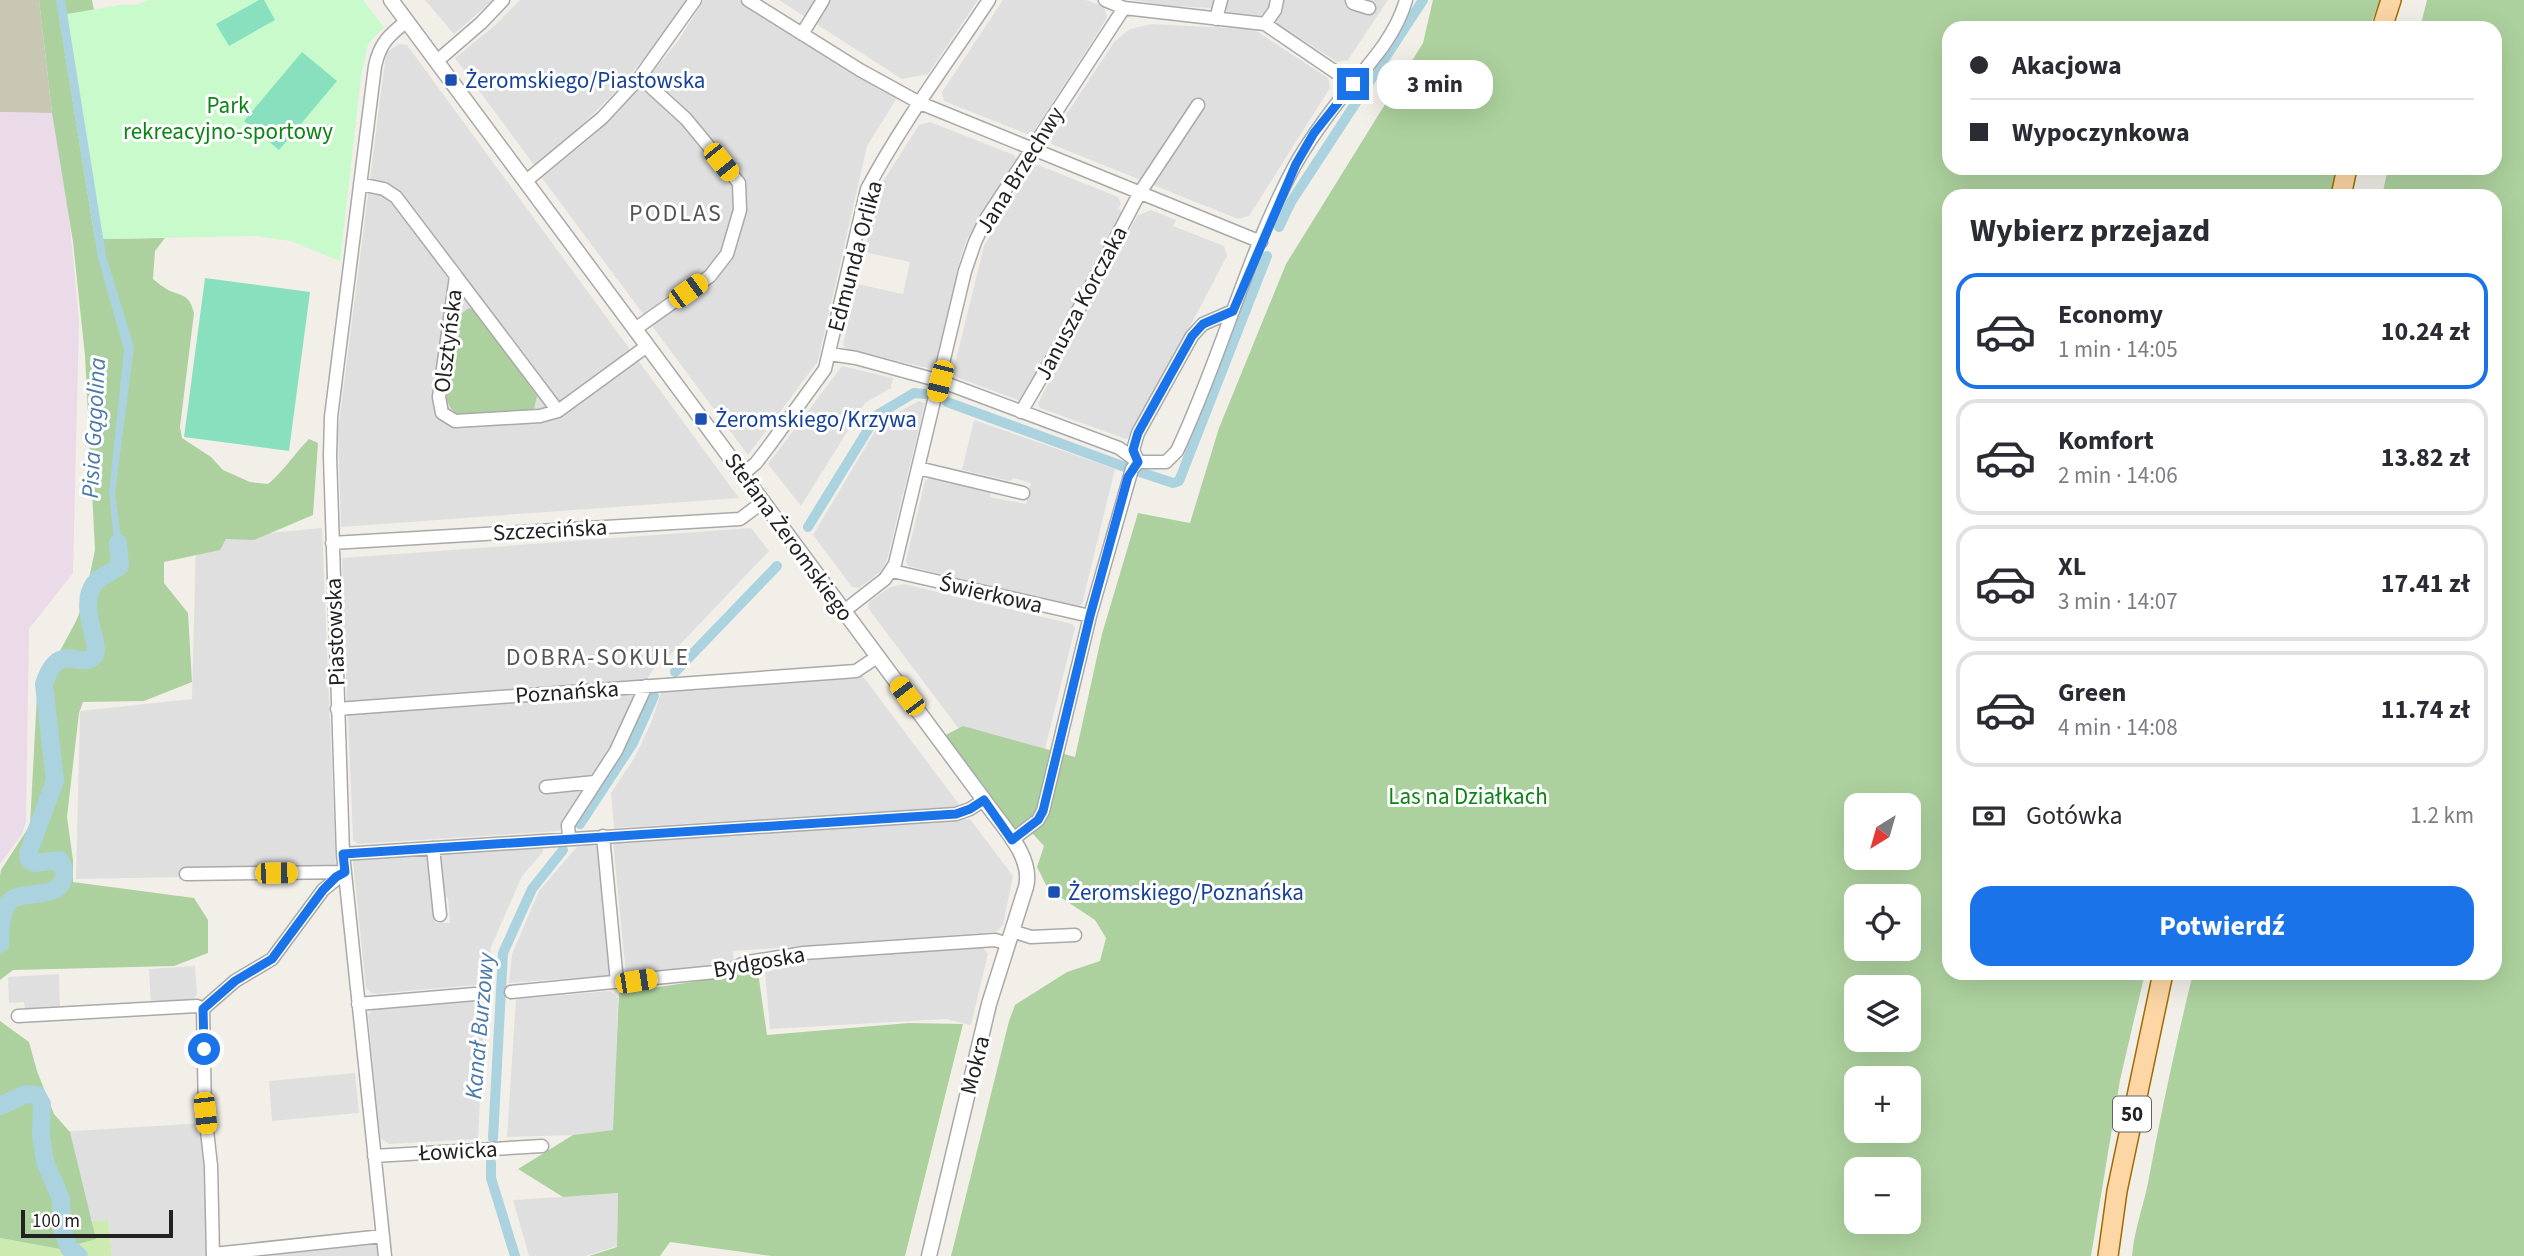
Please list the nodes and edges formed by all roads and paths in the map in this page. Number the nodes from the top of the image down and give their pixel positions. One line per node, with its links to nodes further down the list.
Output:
1 (391, 0): 20 (street, Stefana Żeromskiego)
2 (503, 0): 23 (street)
3 (695, 0): 24 (street)
4 (748, 0): 22 (street)
5 (823, 0): 22 (street)
6 (989, 0): 26 (street, Edmunda Orlika)
7 (1105, 0): 15 (street)
8 (1221, 0): 17 (street)
9 (1277, 0): 21 (street)
10 (1352, 0): 16 (street)
11 (1406, 0): 25 (street)
12 (2391, 0): 18 (main road)
13 (2400, 0): 19 (main road)
14 (1156, 6): 15 (street); 17 (street)
15 (1124, 8): 28 (street, Jana Brzechwy)
16 (1369, 8)
17 (1216, 19): 21 (street)
18 (2384, 21)
19 (2395, 21)
20 (407, 22): 23 (street, Stefana Żeromskiego); 30 (street, Piastowska)
21 (1265, 24): 25 (street)
22 (802, 34): 26 (street)
23 (436, 61): 29 (street, Stefana Żeromskiego)
24 (640, 77): 29 (street); 35 (street)
25 (1353, 84): 32 (street)
26 (920, 103): 28 (street); 37 (street, Edmunda Orlika)
27 (1198, 105): 31 (street, Janusza Korczaka)
28 (1031, 150): 31 (street); 38 (street, Jana Brzechwy)
29 (526, 181): 35 (street, Stefana Żeromskiego)
30 (360, 184): 33 (street, Olsztyńska); 46 (street, Piastowska)
31 (1139, 194): 32 (street); 40 (street, Janusza Korczaka)
32 (1261, 242): 34 (street)
33 (456, 276): 39 (street, Olsztyńska); 39 (street, Olsztyńska)
34 (1233, 311): 41 (street); 41 (street)
35 (635, 329): 36 (street, Stefana Żeromskiego)
36 (647, 346): 39 (street, Olsztyńska); 43 (street, Stefana Żeromskiego)
37 (830, 354): 38 (street); 43 (street, Edmunda Orlika)
38 (940, 381): 40 (street); 42 (street, Jana Brzechwy)
39 (558, 411)
40 (1021, 412): 41 (street)
41 (1138, 462): 49 (street)
42 (918, 468): 44 (street); 47 (street, Jana Brzechwy)
43 (743, 474): 45 (street, Stefana Żeromskiego)
44 (1023, 493)
45 (763, 502): 46 (street, Szczecińska); 48 (street, Stefana Żeromskiego)
46 (332, 543): 52 (street, Piastowska)
47 (892, 571): 48 (street); 49 (street, Świerkowa)
48 (844, 611): 50 (street, Stefana Żeromskiego)
49 (1090, 616): 58 (street)
50 (877, 657): 51 (street, Poznańska); 55 (street, Stefana Żeromskiego)
51 (646, 686): 52 (street, Poznańska); 53 (street)
52 (337, 709): 60 (street, Piastowska)
53 (595, 782): 54 (street); 57 (street)
54 (546, 788)
55 (984, 800): 56 (street); 58 (street, Stefana Żeromskiego)
56 (603, 836): 57 (street); 68 (street)
57 (569, 838): 59 (street)
58 (1012, 840): 63 (street, Stefana Żeromskiego)
59 (433, 848): 60 (street); 64 (street)
60 (343, 854): 61 (street, Piastowska)
61 (345, 872): 62 (street); 71 (street, Piastowska); 72 (street)
62 (186, 874)
63 (1028, 876): 66 (street, Mokra)
64 (440, 915)
65 (1075, 934): 66 (street, Bydgoska)
66 (1010, 937): 68 (street, Bydgoska); 79 (street, Mokra)
67 (2161, 980): 80 (main road, 50)
68 (617, 982): 69 (street, Bydgoska)
69 (511, 992)
70 (475, 994): 71 (street)
71 (358, 1004): 75 (street, Piastowska)
72 (203, 1009): 73 (street); 77 (street)
73 (19, 1016)
74 (542, 1146): 75 (street, Łowicka)
75 (374, 1156): 76 (street, Piastowska)
76 (383, 1236): 77 (street); 78 (street, Piastowska)
77 (213, 1255)
78 (385, 1256)
79 (929, 1256)
80 (2108, 1256)

